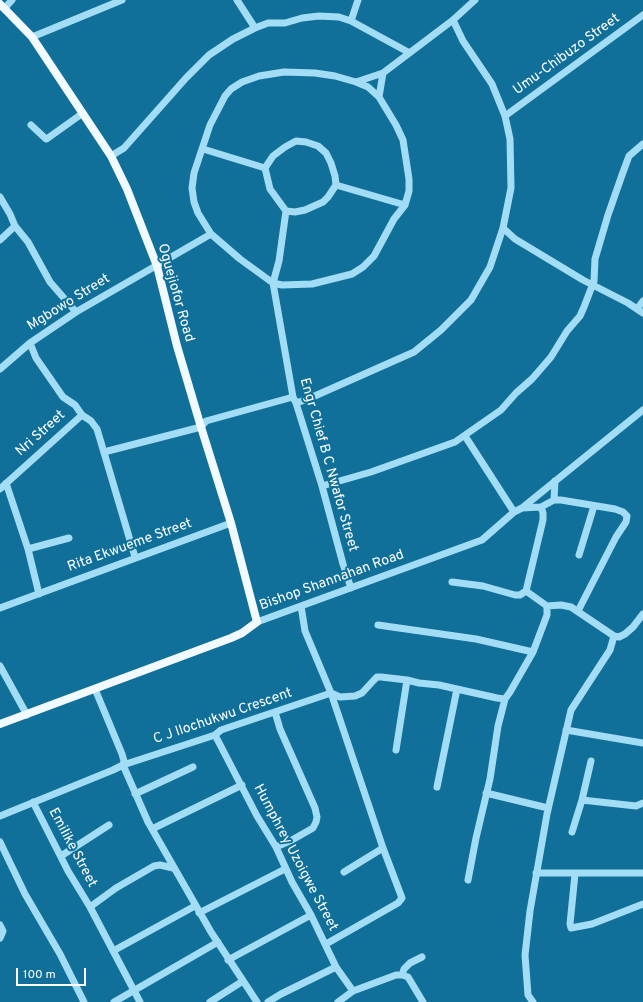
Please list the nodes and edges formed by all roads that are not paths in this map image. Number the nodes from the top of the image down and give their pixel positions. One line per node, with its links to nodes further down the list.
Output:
1 (12, 0): 6 (street)
2 (122, 0): 11 (street)
3 (237, 0): 10 (street)
4 (358, 0): 9 (street)
5 (475, 0): 8 (street)
6 (2, 6): 11 (main road, Oguejiofor Road)
7 (643, 15): 17 (street, Umu-Chibuzo Street)
8 (453, 20): 12 (street); 17 (street)
9 (351, 21): 10 (street); 12 (street)
10 (255, 28): 21 (street)
11 (32, 37): 16 (main road, Oguejiofor Road)
12 (408, 52): 13 (street)
13 (382, 73): 14 (street); 15 (street)
14 (356, 82): 15 (street); 20 (street)
15 (378, 97): 25 (street)
16 (83, 113): 18 (street); 21 (main road, Oguejiofor Road)
17 (505, 116): 28 (street)
18 (31, 124)
19 (643, 144): 33 (street)
20 (203, 149): 22 (street); 29 (street)
21 (111, 156): 31 (main road, Oguejiofor Road)
22 (265, 168): 23 (street); 26 (street)
23 (336, 185): 25 (street); 26 (street)
24 (0, 198): 27 (street)
25 (405, 205): 32 (street)
26 (286, 212): 32 (street)
27 (15, 226): 30 (street); 36 (street)
28 (503, 228): 33 (street); 39 (street)
29 (211, 234): 31 (street, Mgbowo Street); 32 (street)
30 (0, 240)
31 (157, 266): 36 (street, Mgbowo Street); 42 (main road, Oguejiofor Road)
32 (273, 283): 39 (street, Engr Chief B C Nwafor Street)
33 (593, 285): 35 (street); 43 (street)
34 (643, 300): 35 (street)
35 (640, 311)
36 (76, 312): 37 (street, Mgbowo Street)
37 (30, 343): 38 (street, Mgbowo Street); 41 (street)
38 (0, 369)
39 (294, 400): 42 (street); 47 (street, Engr Chief B C Nwafor Street)
40 (643, 410): 45 (street, Bishop Shannahan Road)
41 (82, 415): 44 (street); 46 (street, Nri Street)
42 (200, 427): 44 (street); 54 (main road, Oguejiofor Road)
43 (465, 436): 47 (street); 53 (street)
44 (104, 452): 58 (street)
45 (555, 481): 49 (street); 52 (street, Bishop Shannahan Road)
46 (6, 483): 48 (street, Nri Street); 56 (street)
47 (322, 486): 60 (street, Engr Chief B C Nwafor Street)
48 (0, 489)
49 (554, 500): 50 (street); 51 (street)
50 (594, 506): 57 (street); 66 (street)
51 (541, 507): 52 (street); 61 (street)
52 (522, 508): 53 (street, Bishop Shannahan Road)
53 (514, 512): 60 (street, Bishop Shannahan Road)
54 (231, 523): 58 (street, Rita Ekwueme Street); 68 (main road, Oguejiofor Road)
55 (69, 538): 56 (street)
56 (28, 549): 62 (street)
57 (579, 555)
58 (135, 557): 62 (street, Rita Ekwueme Street)
59 (452, 582): 61 (street)
60 (350, 586): 63 (street, Bishop Shannahan Road)
61 (526, 591): 64 (street)
62 (39, 594): 65 (street, Rita Ekwueme Street)
63 (300, 606): 68 (street, Bishop Shannahan Road); 76 (street)
64 (547, 606): 66 (street); 71 (street)
65 (0, 608)
66 (578, 611): 70 (street)
67 (643, 614): 70 (street)
68 (257, 622): 74 (main road, Bishop Shannahan Road)
69 (378, 625): 71 (street)
70 (614, 636): 81 (street)
71 (533, 652): 77 (street)
72 (0, 666): 79 (street)
73 (407, 680): 75 (street); 76 (street); 84 (street)
74 (95, 689): 79 (main road, Bishop Shannahan Road); 86 (street)
75 (457, 689): 77 (street); 89 (street)
76 (332, 693): 78 (street, C J Ilochukwu Crescent); 102 (street)
77 (505, 699): 90 (street)
78 (275, 712): 82 (street, C J Ilochukwu Crescent); 101 (street)
79 (27, 715): 80 (main road, Bishop Shannahan Road)
80 (0, 724)
81 (566, 730): 83 (street); 95 (street)
82 (215, 735): 86 (street, C J Ilochukwu Crescent); 88 (street, Humphrey Uzoigwe Street)
83 (643, 742)
84 (396, 750)
85 (590, 761): 92 (street)
86 (123, 765): 91 (street); 93 (street, C J Ilochukwu Crescent)
87 (193, 767): 91 (street)
88 (242, 785): 98 (street); 101 (street, Humphrey Uzoigwe Street)
89 (437, 787)
90 (486, 793): 95 (street); 111 (street)
91 (135, 794): 98 (street)
92 (582, 800): 94 (street); 99 (street)
93 (34, 802): 96 (street, C J Ilochukwu Crescent); 104 (street, Emilike Street)
94 (643, 803)
95 (548, 808): 108 (street)
96 (0, 816)
97 (109, 825): 104 (street)
98 (152, 829): 105 (street)
99 (572, 832)
100 (0, 842): 103 (street)
101 (276, 847): 106 (street, Humphrey Uzoigwe Street)
102 (383, 848): 107 (street); 120 (street)
103 (3, 856): 129 (street)
104 (61, 856): 114 (street, Emilike Street)
105 (173, 868): 113 (street); 114 (street, Emilike Street)
106 (285, 869): 115 (street); 116 (street, Humphrey Uzoigwe Street)
107 (344, 872)
108 (536, 873): 110 (street); 137 (street)
109 (643, 873): 110 (street)
110 (575, 874): 112 (street)
111 (468, 880)
112 (643, 904)
113 (195, 906): 115 (street); 121 (street)
114 (90, 907): 121 (street)
115 (199, 913): 119 (street)
116 (311, 915): 120 (street, Humphrey Uzoigwe Street); 123 (street)
117 (0, 925): 118 (street)
118 (0, 938)
119 (218, 942): 123 (street); 127 (street)
120 (326, 944): 124 (street, Humphrey Uzoigwe Street)
121 (113, 951): 127 (street)
122 (422, 957): 125 (street)
123 (228, 960): 126 (street)
124 (336, 967): 128 (street, Humphrey Uzoigwe Street); 134 (street)
125 (402, 975): 128 (street); 136 (street)
126 (243, 981): 132 (street); 133 (street)
127 (134, 991): 130 (street); 131 (street)
128 (353, 991): 135 (street)
129 (84, 1002)
130 (114, 1002)
131 (140, 1002)
132 (210, 1002)
133 (257, 1002)
134 (268, 1002)
135 (338, 1002)
136 (422, 1002)
137 (533, 1002)

